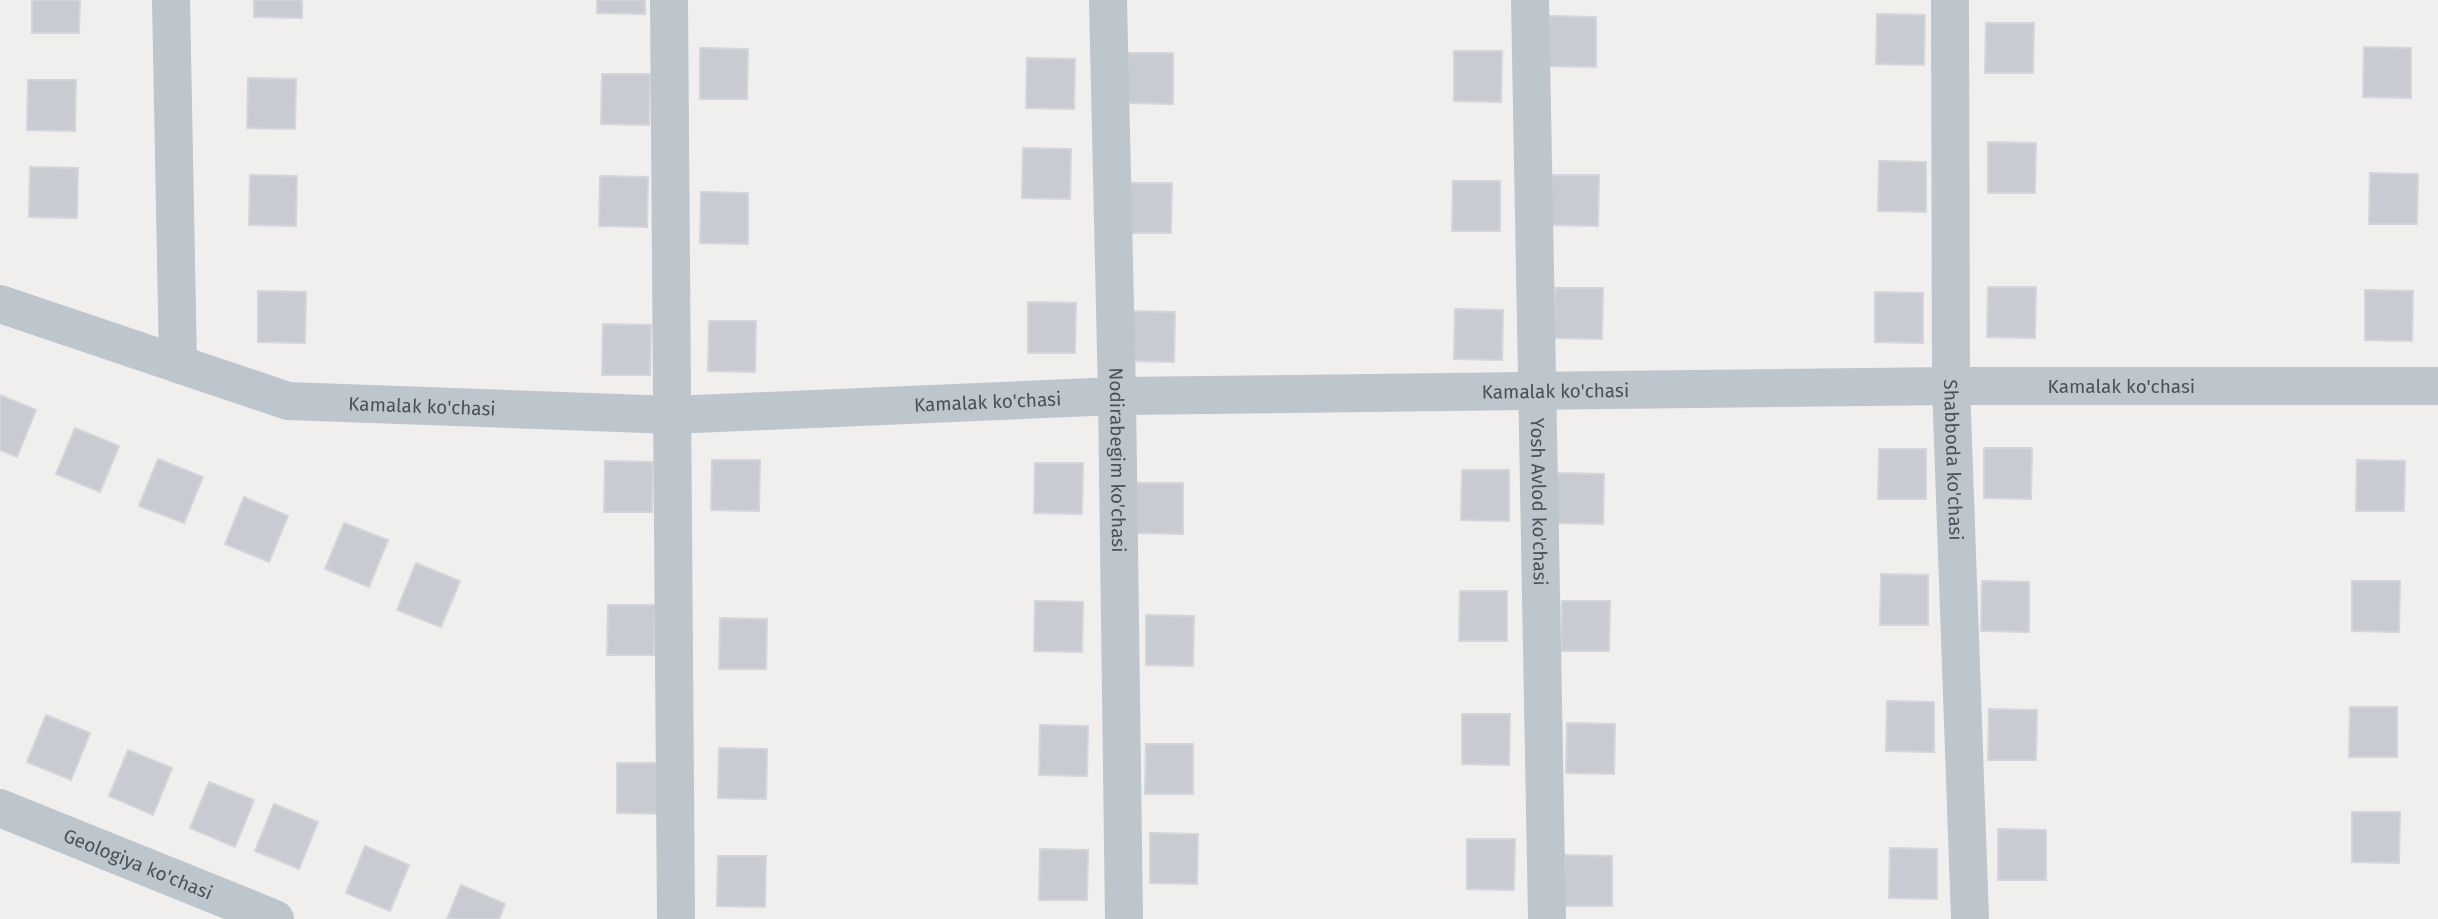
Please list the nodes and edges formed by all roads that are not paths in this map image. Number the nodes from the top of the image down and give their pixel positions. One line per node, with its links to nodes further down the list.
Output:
1 (171, 0): 7 (street)
2 (668, 0): 12 (street)
3 (1108, 0): 11 (street, Nodirabegim ko'chasi)
4 (1530, 0): 10 (street, Yosh Avlod ko'chasi)
5 (1950, 0): 8 (street, Shabboda ko'chasi)
6 (0, 304): 7 (street, Kamalak ko'chasi)
7 (177, 364): 12 (street, Kamalak ko'chasi)
8 (1951, 386): 9 (street, Kamalak ko'chasi); 10 (street, Kamalak ko'chasi); 18 (street, Shabboda ko'chasi)
9 (2438, 386)
10 (1538, 393): 11 (street, Kamalak ko'chasi); 17 (street, Yosh Avlod ko'chasi)
11 (1117, 396): 12 (street, Kamalak ko'chasi); 16 (street, Nodirabegim ko'chasi)
12 (673, 415): 15 (street)
13 (0, 808): 14 (street, Geologiya ko'chasi)
14 (275, 919)
15 (676, 919)
16 (1124, 919)
17 (1547, 919)
18 (1970, 919)

